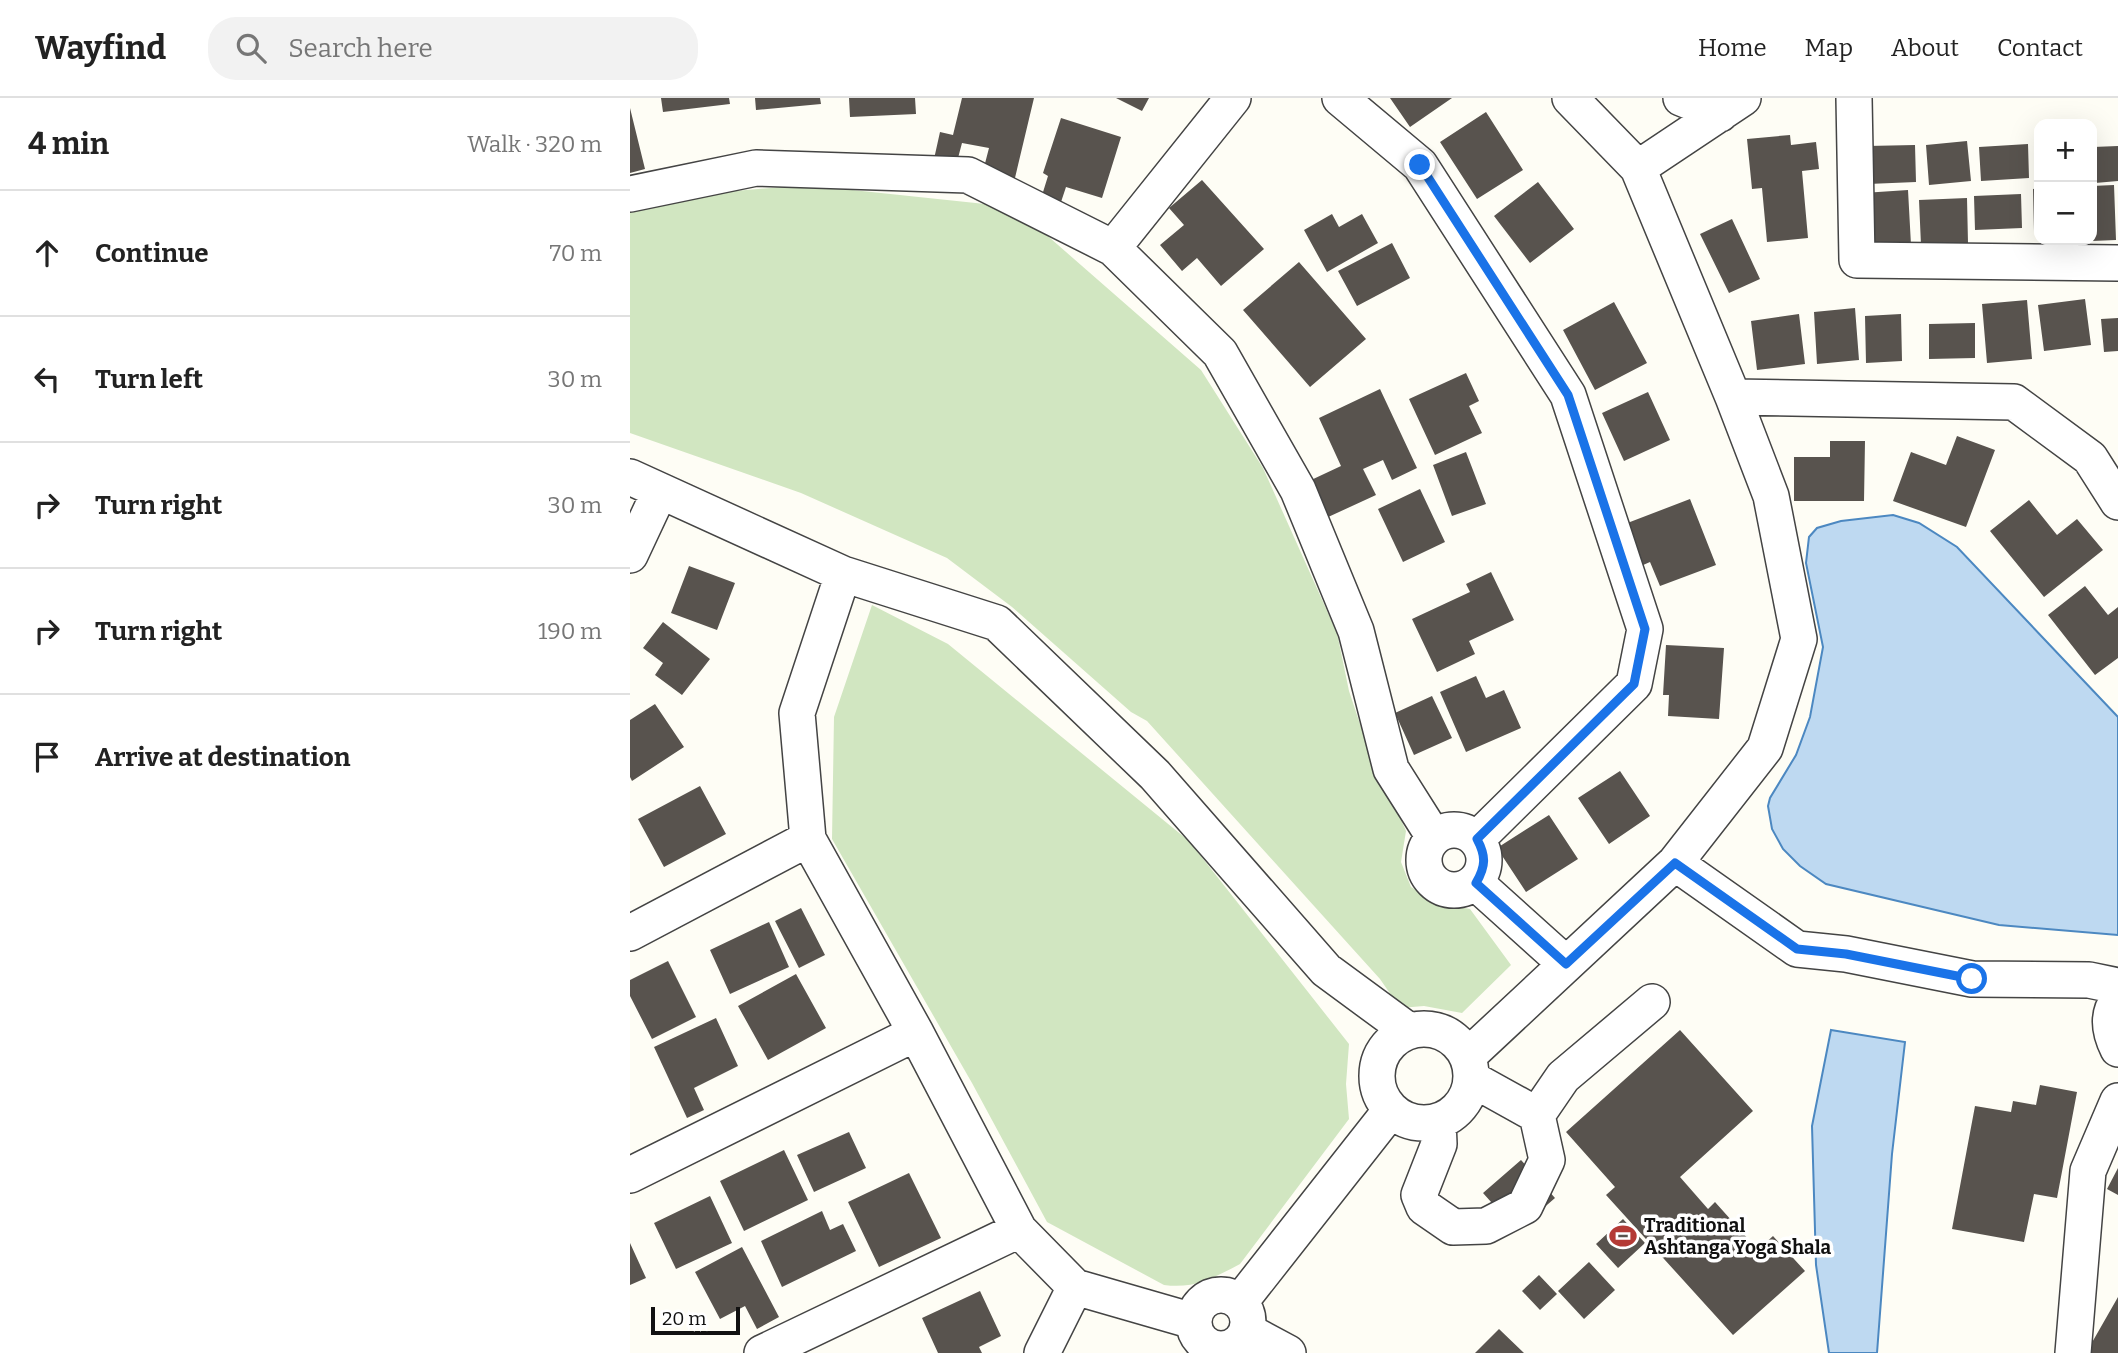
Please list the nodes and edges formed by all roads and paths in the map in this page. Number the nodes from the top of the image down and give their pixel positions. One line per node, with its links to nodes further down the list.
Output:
1 (1233, 98): 9 (street)
2 (1340, 98): 18 (street)
3 (1570, 98): 7 (street)
4 (1681, 98): 6 (street)
5 (1854, 98): 10 (street)
6 (1732, 106): 7 (street)
7 (1638, 168): 11 (street)
8 (630, 194): 9 (street)
9 (1113, 248): 16 (street)
10 (2118, 263)
11 (1733, 397): 13 (street); 19 (street)
12 (645, 484): 14 (street); 15 (street)
13 (2118, 502)
14 (630, 555)
15 (843, 574): 17 (street); 26 (street)
16 (1434, 837): 18 (street); 20 (street)
17 (808, 839): 21 (street); 27 (street)
18 (1477, 839): 20 (street)
19 (1675, 863): 22 (street); 23 (street)
20 (1476, 883): 22 (street)
21 (630, 933)
22 (1566, 964): 29 (street)
23 (2118, 986)
24 (2118, 1000): 28 (street)
25 (1653, 1002): 32 (street)
26 (1409, 1031): 29 (street); 31 (street)
27 (916, 1033): 34 (street); 35 (street)
28 (2118, 1049)
29 (1470, 1068): 32 (street); 33 (street)
30 (2118, 1101): 42 (street)
31 (1391, 1110): 33 (street); 37 (street)
32 (1537, 1115): 33 (street)
33 (1438, 1121)
34 (630, 1175)
35 (1019, 1230): 36 (street); 39 (street)
36 (1075, 1287): 38 (street); 40 (street)
37 (1244, 1316): 38 (street); 38 (street); 41 (street)
38 (1202, 1340)
39 (762, 1353)
40 (1042, 1353)
41 (1288, 1353)
42 (2073, 1353)

